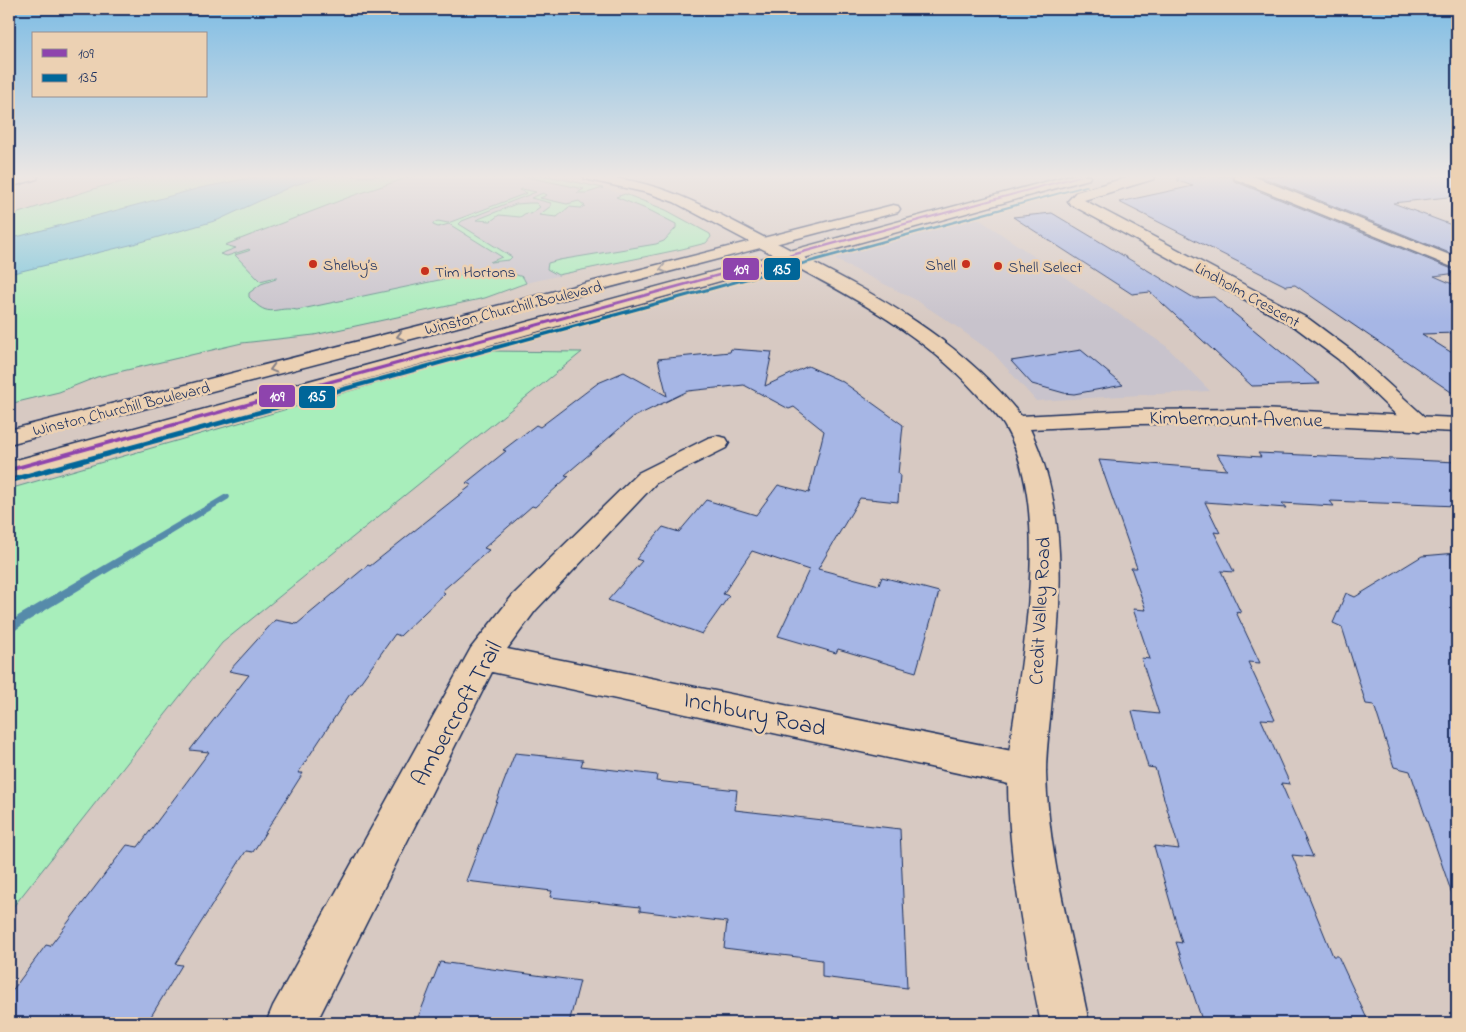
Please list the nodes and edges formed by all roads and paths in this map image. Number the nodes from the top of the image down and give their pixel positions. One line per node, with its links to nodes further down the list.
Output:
1 (728, 224): 6 (street, Credit Valley Road)
2 (834, 224): 6 (street, Winston Churchill Boulevard)
3 (906, 224): 7 (street, Winston Churchill Boulevard)
4 (1120, 224): 10 (street, Lindholm Crescent)
5 (1359, 224): 8 (street)
6 (763, 243): 7 (street, Credit Valley Road); 12 (street, Winston Churchill Boulevard, one-way to 12)
7 (789, 256): 9 (street, Credit Valley Road); 14 (street, Winston Churchill Boulevard)
8 (1457, 264)
9 (1015, 423): 10 (street, Kimbermount Avenue); 16 (street, Credit Valley Road)
10 (1419, 424): 11 (street, Kimbermount Avenue)
11 (1457, 425)
12 (9, 437)
13 (717, 443): 15 (street, Ambercroft Trail)
14 (9, 470)
15 (483, 657): 16 (street, Inchbury Road); 17 (street, Ambercroft Trail)
16 (1027, 771): 18 (street, Credit Valley Road)
17 (290, 1023)
18 (1065, 1023)

